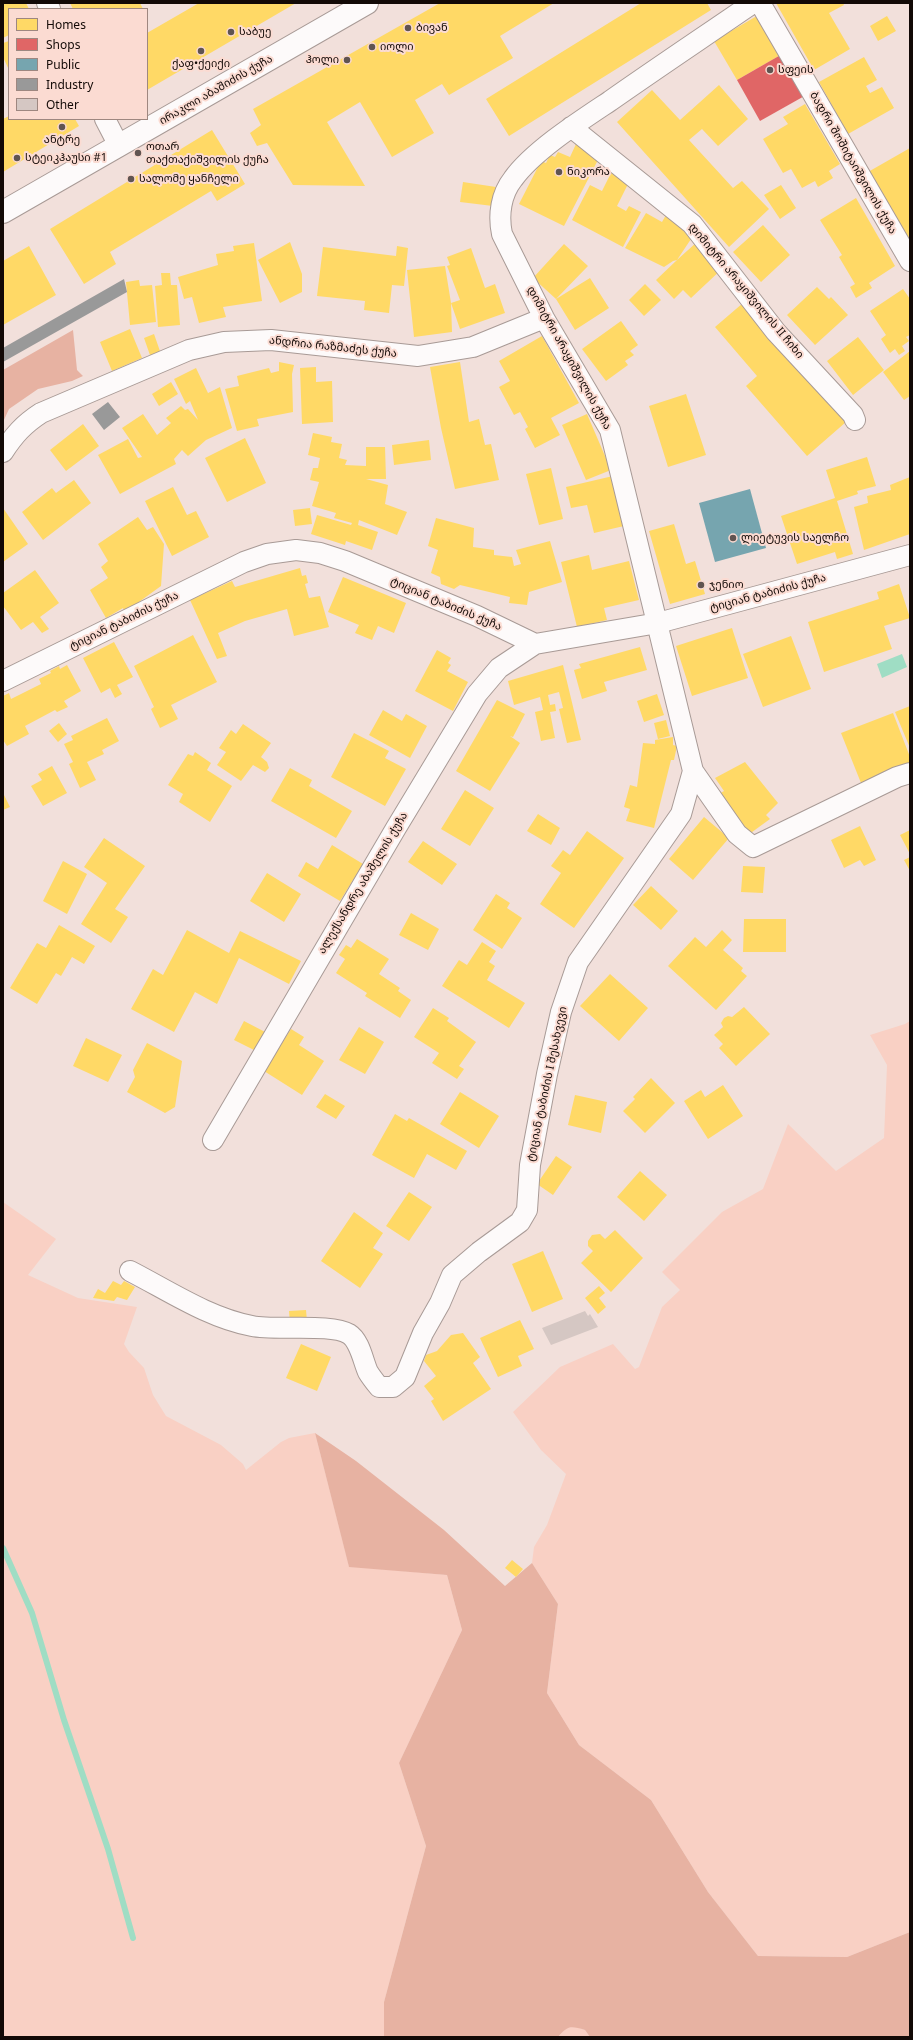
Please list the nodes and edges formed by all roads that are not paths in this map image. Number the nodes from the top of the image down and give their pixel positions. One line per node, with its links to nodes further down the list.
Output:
1 (367, 3): 6 (street, ირაკლი აბაშიძის ქუჩა)
2 (753, 3): 5 (street, დიმიტრი არაყიშვილის ქუჩა)
3 (760, 3): 8 (street, ბადრი შოშიტაიშვილის ქუჩა)
4 (106, 120): 6 (street)
5 (571, 127): 9 (street, დიმიტრი არაყიშვილის ქუჩა); 10 (street, დიმიტრი არაყიშვილის II ჩიხი)
6 (119, 146): 7 (street, ირაკლი აბაშიძის ქუჩა)
7 (3, 212)
8 (910, 262)
9 (544, 318): 11 (street, ანდრია რაზმაძეს ქუჩა); 13 (street, დიმიტრი არაყიშვილის ქუჩა)
10 (855, 420)
11 (3, 452)
12 (910, 555): 13 (street, ტიციან ტაბიძის ქუჩა)
13 (658, 623): 14 (street, ტიციან ტაბიძის ქუჩა); 16 (street, ტიციან ტაბიძის I შესახვევი)
14 (535, 644): 15 (street, ტიციან ტაბიძის ქუჩა); 18 (street, ალექსანდრე აბაშელის ქუჩა)
15 (3, 681)
16 (693, 771): 17 (street, ტიციან ტაბიძის I შესახვევი); 19 (street, ტიციან ტაბიძის I შესახვევი)
17 (910, 773)
18 (213, 1140)
19 (130, 1271)

